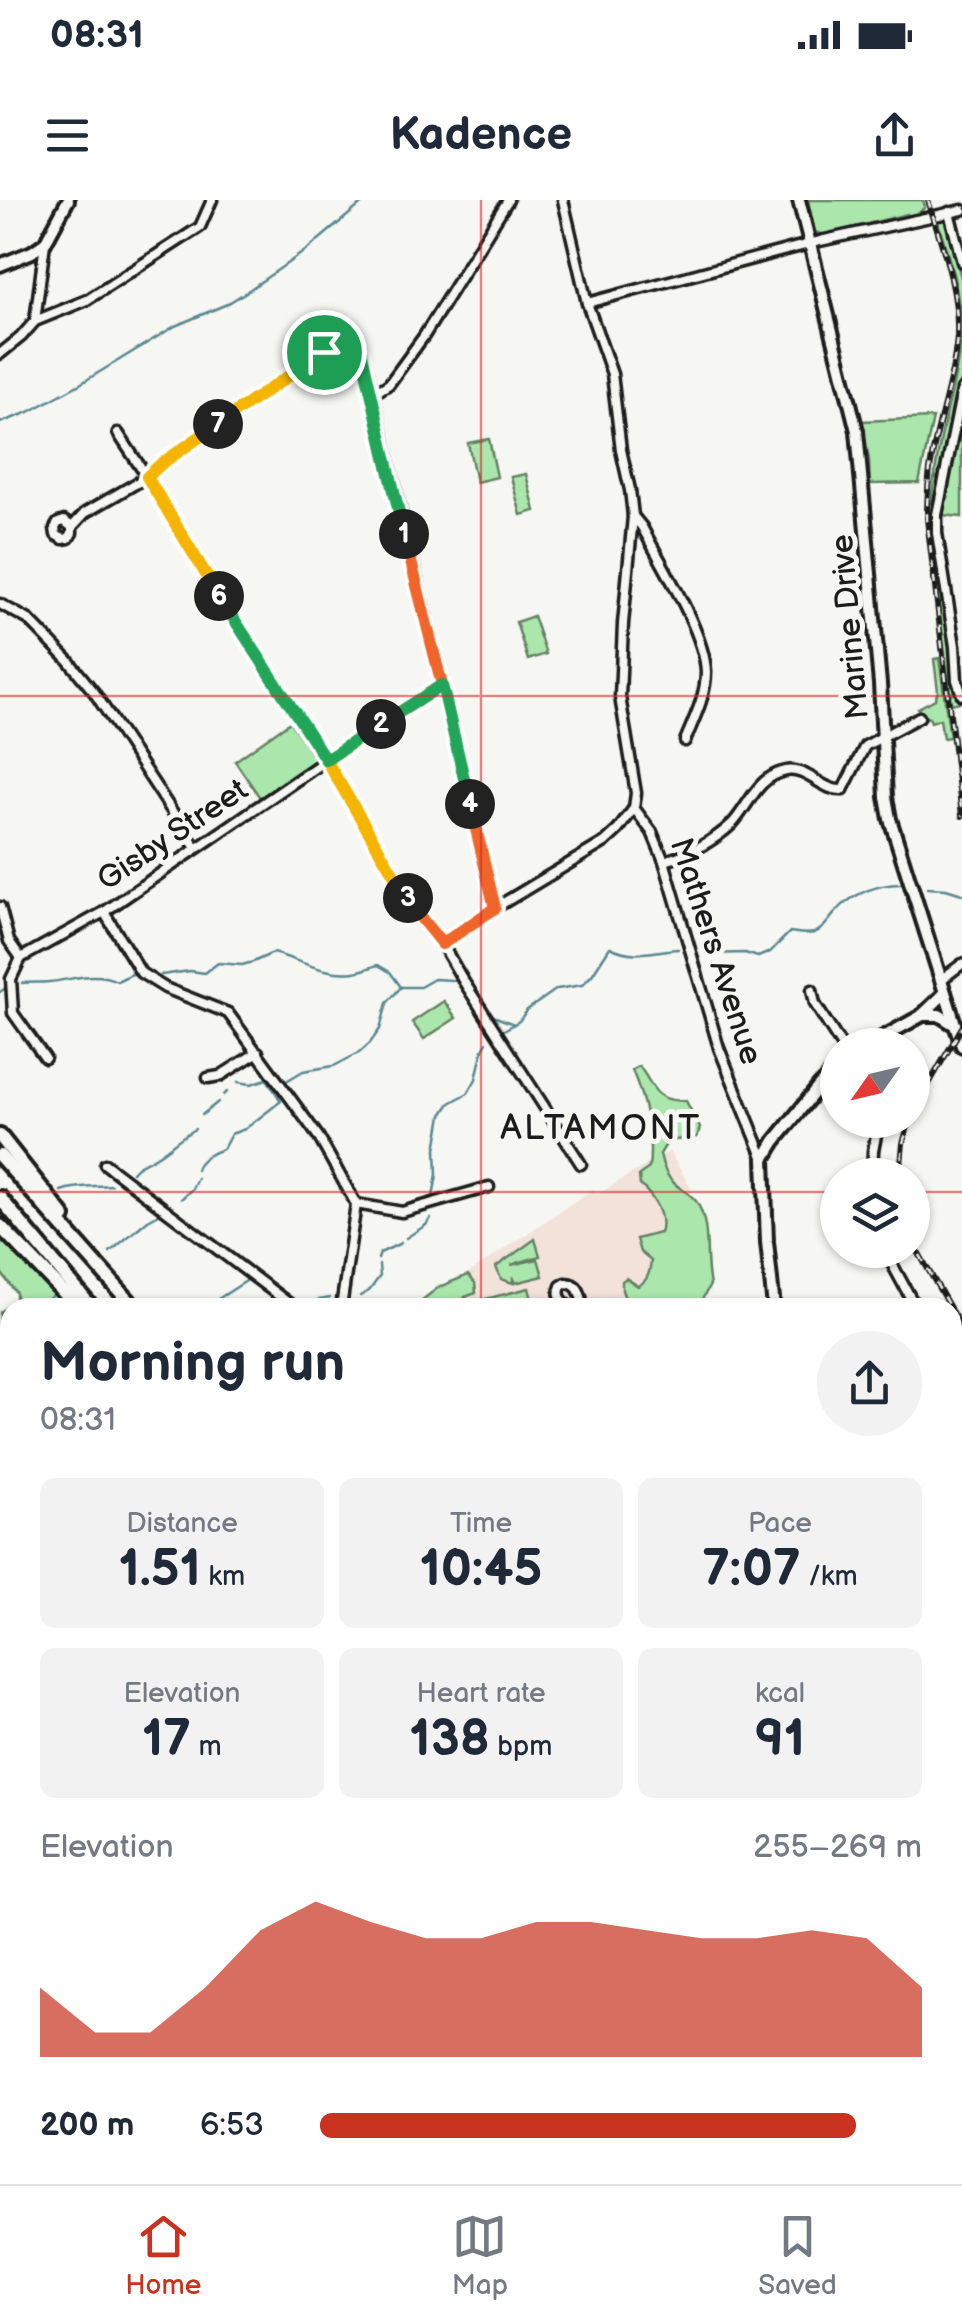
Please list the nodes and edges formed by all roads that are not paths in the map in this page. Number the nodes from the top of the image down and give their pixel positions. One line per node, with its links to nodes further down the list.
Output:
1 (68, 200): 8 (main road)
2 (212, 200): 13 (street)
3 (508, 200): 16 (street)
4 (562, 200): 12 (street, Mathers Avenue)
5 (799, 200): 9 (main road, Marine Drive)
6 (962, 210): 7 (street)
7 (949, 212): 9 (street); 10 (street)
8 (46, 243): 11 (main road); 13 (street)
9 (809, 244): 12 (street); 25 (main road, Marine Drive)
10 (962, 262)
11 (0, 265)
12 (587, 303): 19 (street, Mathers Avenue)
13 (35, 320): 14 (street)
14 (0, 354)
15 (962, 390): 23 (street)
16 (373, 394): 18 (street); 22 (street)
17 (118, 433): 18 (street)
18 (147, 477): 20 (street); 27 (street)
19 (633, 516): 26 (street); 28 (street, Mathers Avenue)
20 (72, 527)
21 (0, 604): 29 (street)
22 (442, 685): 27 (street, Gisby Street); 32 (street)
23 (962, 695)
24 (919, 717): 25 (street)
25 (883, 735): 30 (street); 37 (main road, Marine Drive)
26 (686, 741)
27 (326, 760): 29 (street, Gisby Street); 34 (street)
28 (634, 808): 30 (street, Mathers Avenue); 32 (street)
29 (196, 848): 33 (street, Gisby Street)
30 (664, 862): 51 (street, Mathers Avenue)
31 (0, 907): 35 (street)
32 (495, 908): 34 (street)
33 (104, 912): 35 (street, Gisby Street); 45 (street)
34 (442, 944): 53 (street)
35 (21, 958): 46 (street)
36 (962, 964): 37 (street)
37 (942, 979): 39 (main road, Marine Drive)
38 (812, 990): 42 (street)
39 (946, 993): 40 (main road); 41 (main road, Marine Drive)
40 (921, 1016): 41 (main road); 43 (main road)
41 (956, 1025): 44 (main road, Marine Drive)
42 (830, 1028)
43 (899, 1028)
44 (962, 1046)
45 (258, 1052): 47 (street); 56 (street)
46 (45, 1058)
47 (208, 1078)
48 (820, 1085): 51 (main road)
49 (0, 1136): 59 (highway)
50 (0, 1156): 59 (highway)
51 (764, 1158): 67 (main road, Mathers Avenue)
52 (105, 1164): 63 (street)
53 (580, 1164)
54 (489, 1187): 56 (street)
55 (0, 1198): 61 (highway)
56 (356, 1204): 64 (street)
57 (0, 1226): 60 (highway)
58 (894, 1268): 68 (street)
59 (124, 1294): 62 (highway)
60 (69, 1298)
61 (84, 1298)
62 (127, 1298)
63 (283, 1298)
64 (343, 1298)
65 (561, 1298): 66 (street)
66 (581, 1298)
67 (773, 1298)
68 (911, 1298)

